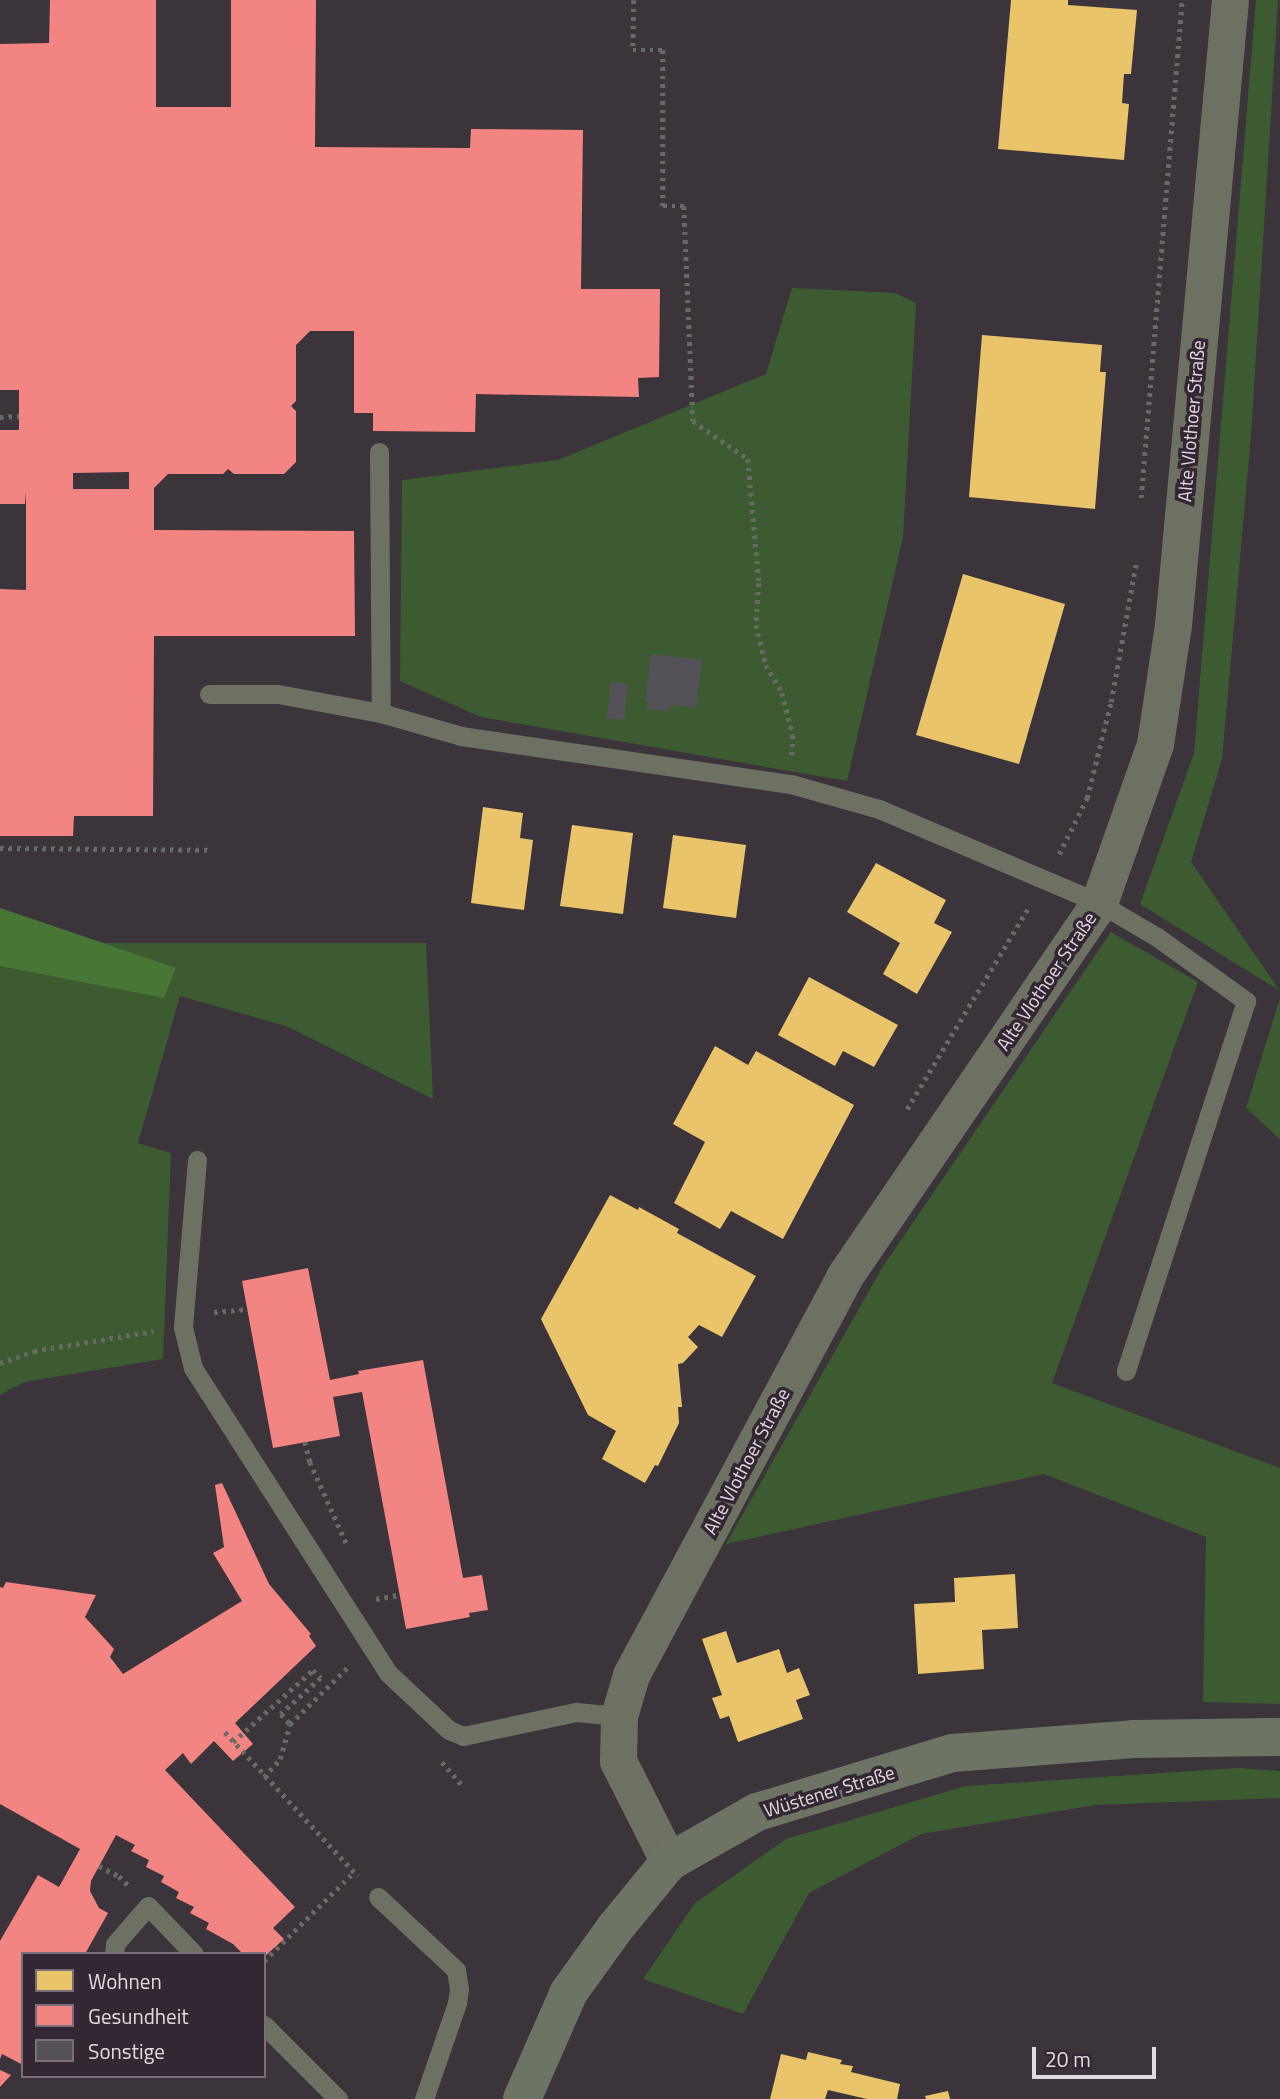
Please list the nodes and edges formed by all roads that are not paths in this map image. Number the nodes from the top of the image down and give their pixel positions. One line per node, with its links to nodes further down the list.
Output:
1 (1230, 0): 5 (street, Alte Vlothoer Straße)
2 (379, 452): 4 (lane)
3 (209, 694): 4 (lane)
4 (381, 713): 5 (lane)
5 (1099, 903): 7 (lane); 8 (street, Alte Vlothoer Straße)
6 (197, 1160): 8 (lane)
7 (1126, 1371)
8 (618, 1716): 10 (street, Alte Vlothoer Straße)
9 (1280, 1737): 10 (main road, Wüstener Straße)
10 (669, 1863): 17 (main road, Wüstener Straße)
11 (378, 1897): 16 (lane)
12 (114, 1952): 13 (lane)
13 (192, 1952)
14 (266, 2027): 15 (lane)
15 (338, 2099)
16 (424, 2099)
17 (522, 2099)

